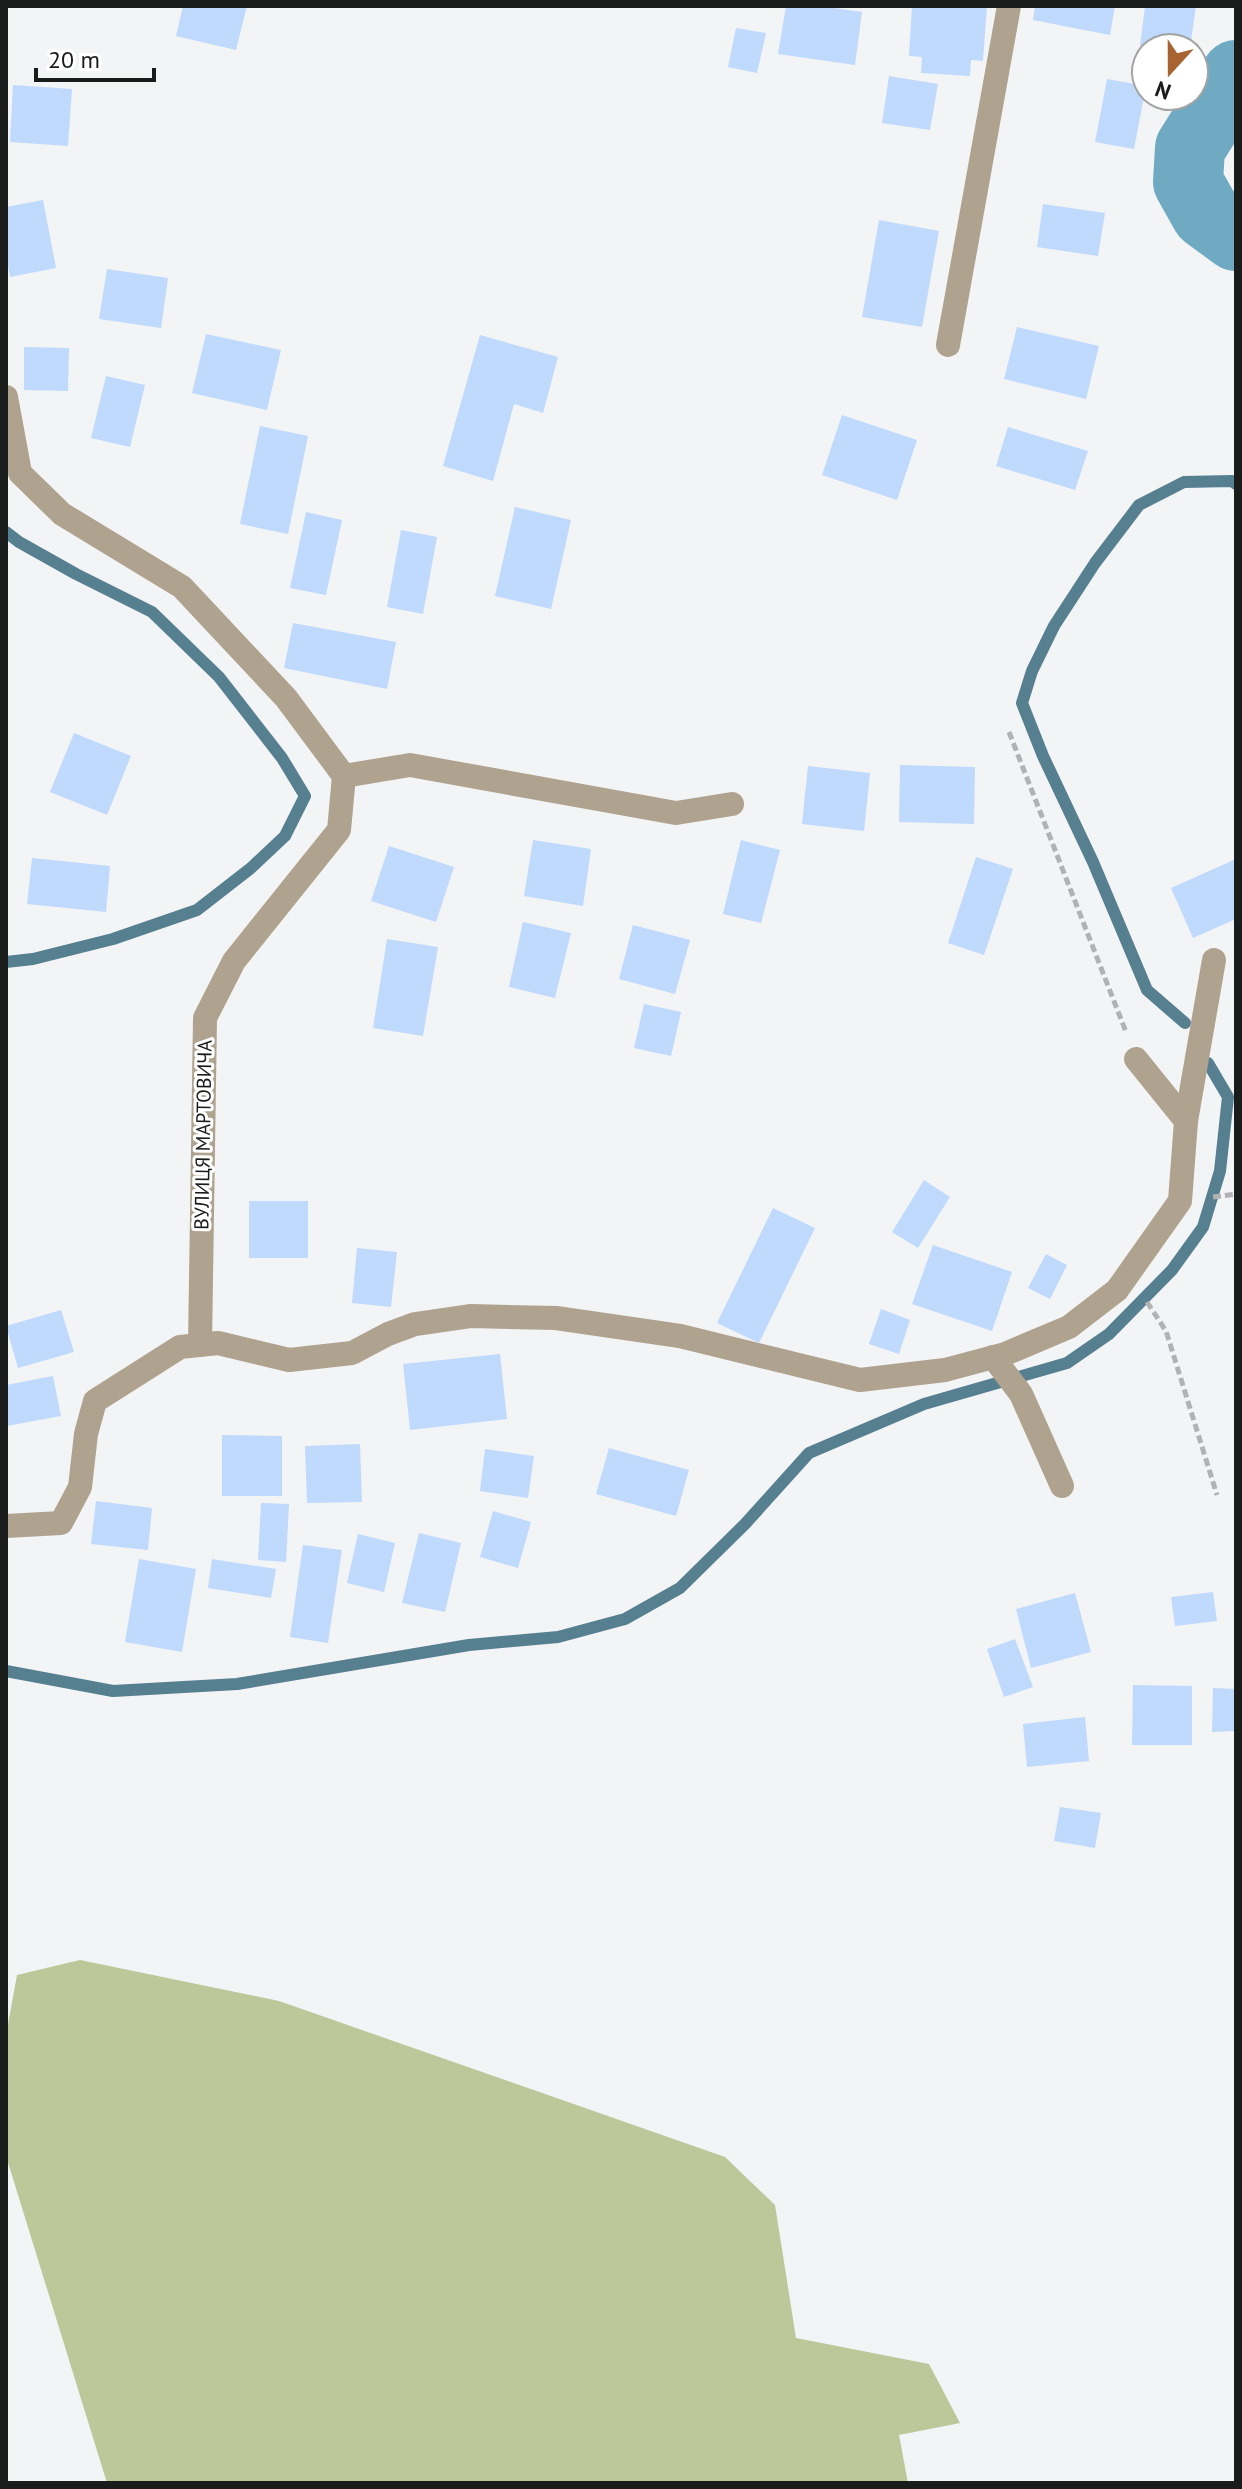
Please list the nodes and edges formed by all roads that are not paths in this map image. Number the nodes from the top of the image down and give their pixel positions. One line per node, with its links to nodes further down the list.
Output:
1 (1009, 6): 2 (street)
2 (948, 345)
3 (6, 397): 4 (street)
4 (344, 776): 5 (street); 9 (street, ВУЛИЦЯ МАРТОВИЧА)
5 (732, 804)
6 (1214, 960): 8 (street)
7 (1136, 1059): 8 (street)
8 (1186, 1121): 10 (street)
9 (200, 1345): 10 (street); 12 (street)
10 (993, 1357): 11 (street)
11 (1062, 1486)
12 (6, 1526)

